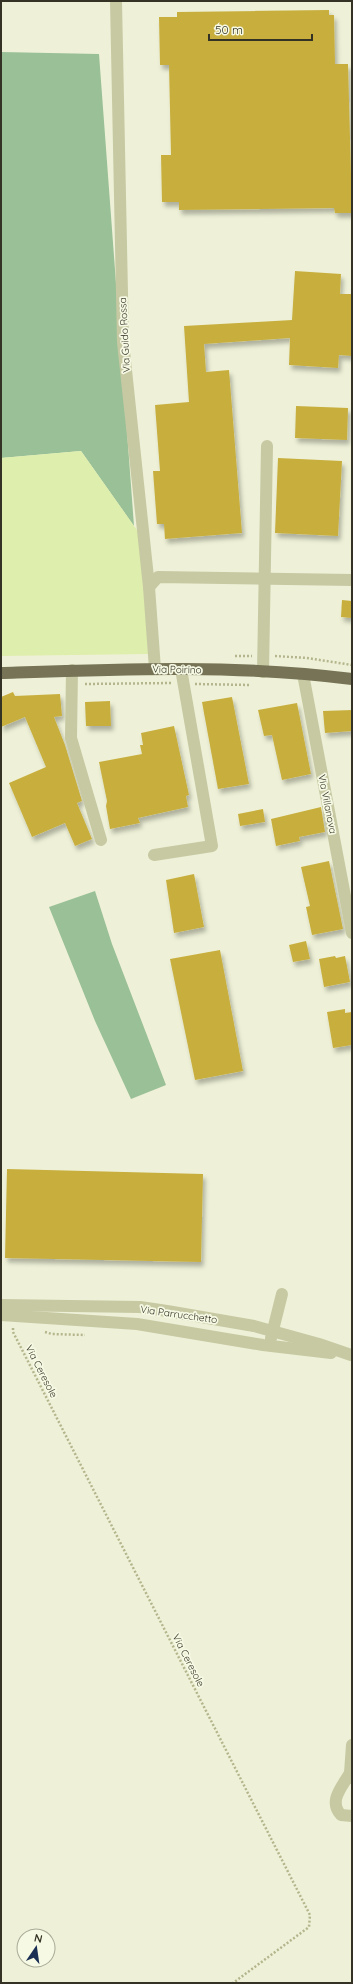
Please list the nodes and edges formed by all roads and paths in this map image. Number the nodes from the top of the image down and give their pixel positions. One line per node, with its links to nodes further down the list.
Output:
1 (116, 1): 5 (street, Via Guido Rossa)
2 (267, 446): 3 (street)
3 (264, 580): 4 (street); 5 (street); 9 (street)
4 (352, 580)
5 (148, 587): 6 (street, Via Guido Rossa)
6 (155, 669): 7 (main road, Via Poirino); 8 (main road, Via Poirino)
7 (181, 669): 9 (main road, Via Poirino); 14 (street)
8 (72, 670): 10 (main road, Via Poirino); 13 (street)
9 (262, 672): 11 (main road, Via Poirino)
10 (1, 673)
11 (303, 674): 12 (main road, Via Poirino); 15 (street, Via Villanova)
12 (352, 679)
13 (101, 840)
14 (154, 855)
15 (352, 932)
16 (282, 1294): 19 (street)
17 (1, 1305): 19 (street, Via Parrucchetto)
18 (6, 1315): 20 (street, Via Parrucchetto); 25 (path, Via Ceresole)
19 (274, 1332): 20 (street); 21 (street, Via Parrucchetto)
20 (195, 1333): 21 (street, Via Parrucchetto)
21 (352, 1355)
22 (352, 1746): 23 (street)
23 (351, 1776): 24 (street)
24 (352, 1816)
25 (233, 1983)

